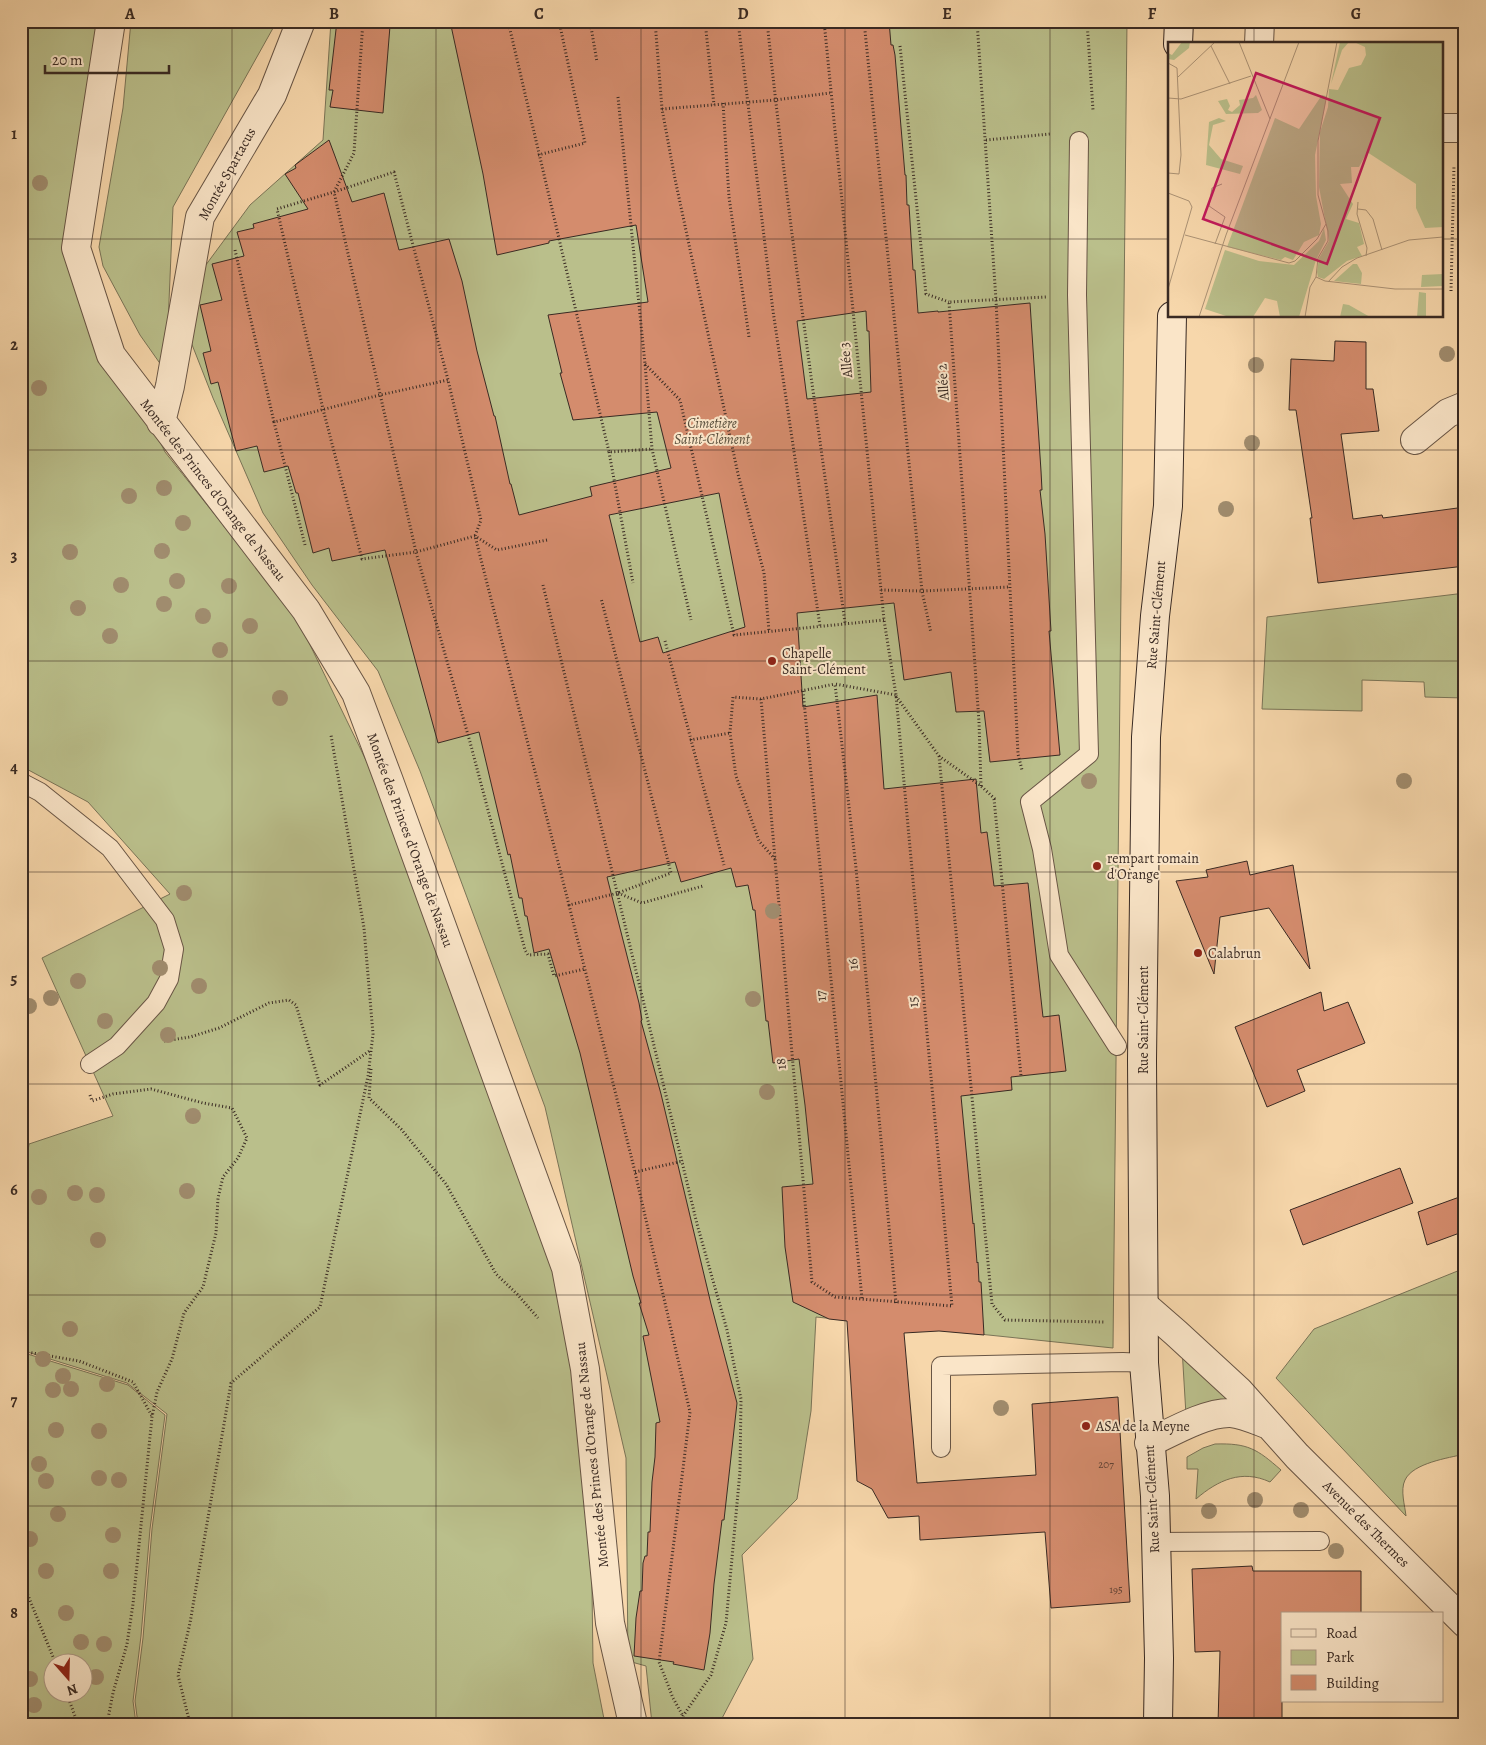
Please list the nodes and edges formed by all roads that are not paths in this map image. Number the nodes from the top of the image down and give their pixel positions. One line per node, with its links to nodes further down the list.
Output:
1 (111, 21): 12 (street, Montée des Princes d'Orange de Nassau)
2 (301, 21): 12 (street, Montée Spartacus)
3 (1178, 21): 5 (street)
4 (1260, 21): 6 (street)
5 (1178, 42)
6 (1259, 42)
7 (1444, 128): 8 (street)
8 (1465, 128)
9 (1079, 141): 15 (lane)
10 (1172, 318): 17 (street, Rue Saint-Clément)
11 (1465, 406): 13 (street)
12 (161, 422): 25 (street, Montée des Princes d'Orange de Nassau)
13 (1415, 440)
14 (21, 782): 16 (lane)
15 (1118, 1046)
16 (90, 1064)
17 (1144, 1306): 18 (street, Rue Saint-Clément); 19 (street, Avenue des Thermes)
18 (1144, 1364): 20 (street, Rue Saint-Clément); 21 (lane)
19 (1269, 1424): 20 (street); 24 (street, Avenue des Thermes)
20 (1150, 1443): 23 (street, Rue Saint-Clément)
21 (941, 1448)
22 (1320, 1541): 23 (lane)
23 (1155, 1542): 26 (street, Rue Saint-Clément)
24 (1465, 1623)
25 (633, 1724)
26 (1158, 1724)

